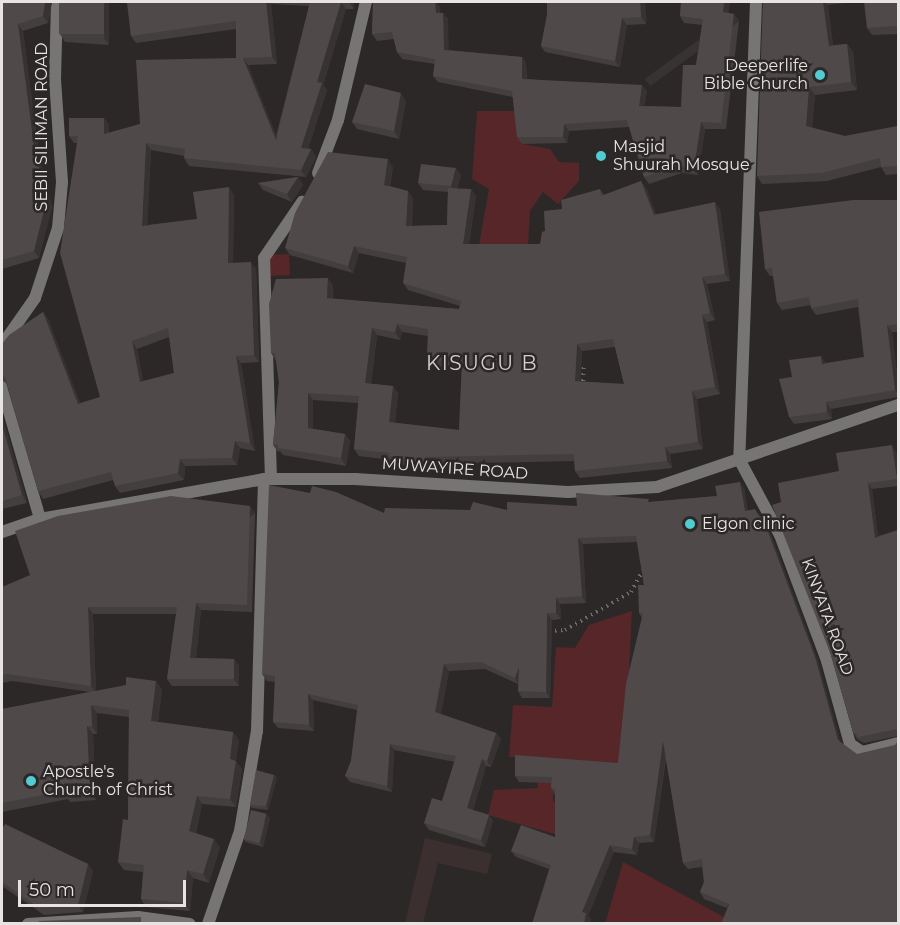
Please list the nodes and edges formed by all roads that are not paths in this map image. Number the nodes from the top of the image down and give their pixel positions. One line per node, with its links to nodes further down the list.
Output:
1 (57, 2): 4 (street, SEBII SILIMAN ROAD)
2 (366, 2): 8 (street)
3 (756, 2): 7 (street)
4 (2, 345)
5 (2, 387): 9 (street)
6 (898, 405): 7 (street, MUWAYIRE ROAD)
7 (739, 459): 8 (street, MUWAYIRE ROAD); 11 (street, KINYATA ROAD)
8 (267, 478): 9 (street, MUWAYIRE ROAD); 14 (street)
9 (40, 519): 10 (street, MUWAYIRE ROAD)
10 (2, 532)
11 (898, 743)
12 (28, 924): 13 (street)
13 (190, 924)
14 (208, 924)

